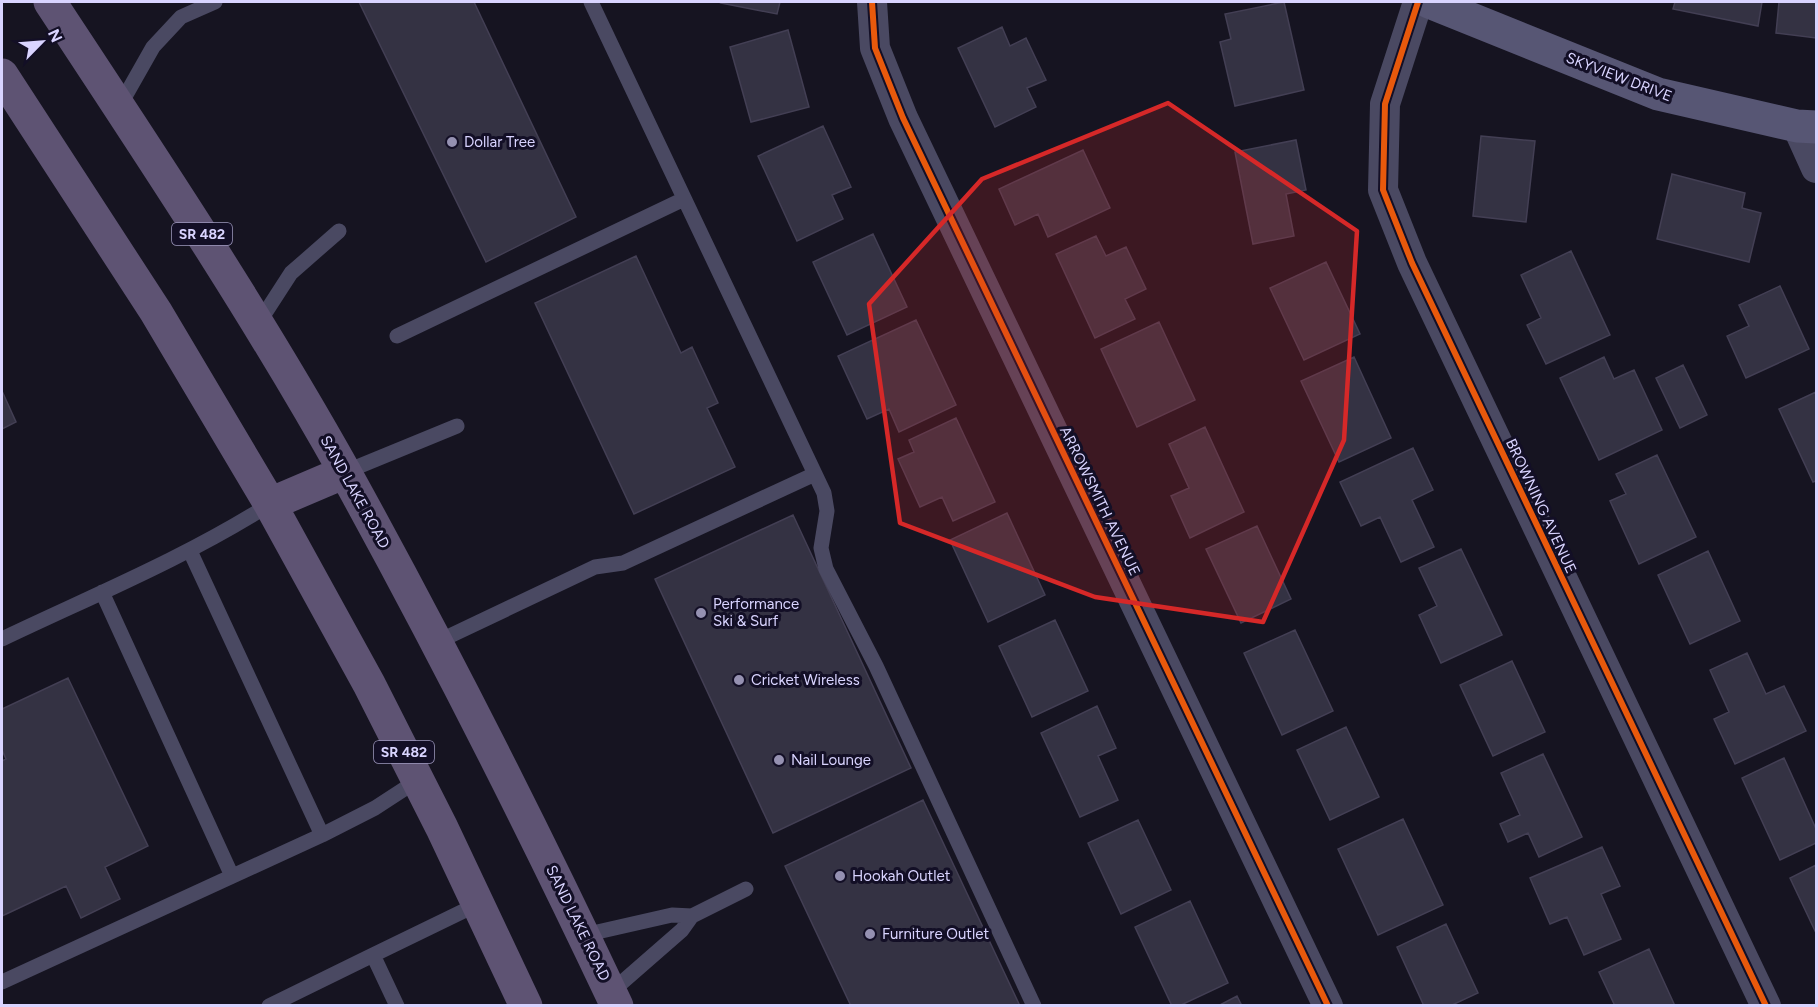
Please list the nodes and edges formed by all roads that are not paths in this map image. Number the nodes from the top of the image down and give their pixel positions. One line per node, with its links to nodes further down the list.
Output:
1 (51, 2): 8 (main road, SAND LAKE ROAD / SR 482)
2 (215, 2): 8 (lane)
3 (591, 2): 11 (lane)
4 (872, 2): 37 (street, ARROWSMITH AVENUE)
5 (1418, 2): 38 (street, BROWNING AVENUE)
6 (1429, 2): 9 (street, SKYVIEW DRIVE)
7 (2, 75): 18 (main road, SR 482)
8 (119, 107): 13 (main road, SAND LAKE ROAD / SR 482)
9 (1807, 127): 10 (street)
10 (1816, 168)
11 (684, 199): 14 (lane); 17 (lane)
12 (339, 231): 13 (lane)
13 (258, 324): 16 (main road, SAND LAKE ROAD / SR 482)
14 (397, 336)
15 (457, 426): 16 (lane)
16 (345, 472): 18 (main road); 22 (main road, SAND LAKE ROAD / SR 482)
17 (815, 474): 22 (lane); 36 (lane)
18 (270, 504): 19 (lane); 23 (main road, SR 482)
19 (190, 551): 20 (lane); 24 (lane)
20 (102, 592): 21 (lane); 25 (lane)
21 (2, 639)
22 (436, 642): 29 (main road, SAND LAKE ROAD / SR 482)
23 (418, 780): 24 (lane); 27 (main road, SR 482)
24 (322, 835): 25 (lane)
25 (232, 876): 31 (lane)
26 (746, 889): 28 (lane)
27 (478, 904): 30 (lane); 35 (main road, SR 482)
28 (692, 916): 29 (lane); 32 (lane)
29 (584, 934): 32 (main road, SAND LAKE ROAD / SR 482)
30 (373, 955): 33 (lane); 34 (lane)
31 (2, 982)
32 (614, 999)
33 (269, 1005)
34 (397, 1005)
35 (526, 1005)
36 (1034, 1005)
37 (1328, 1005)
38 (1766, 1005)

